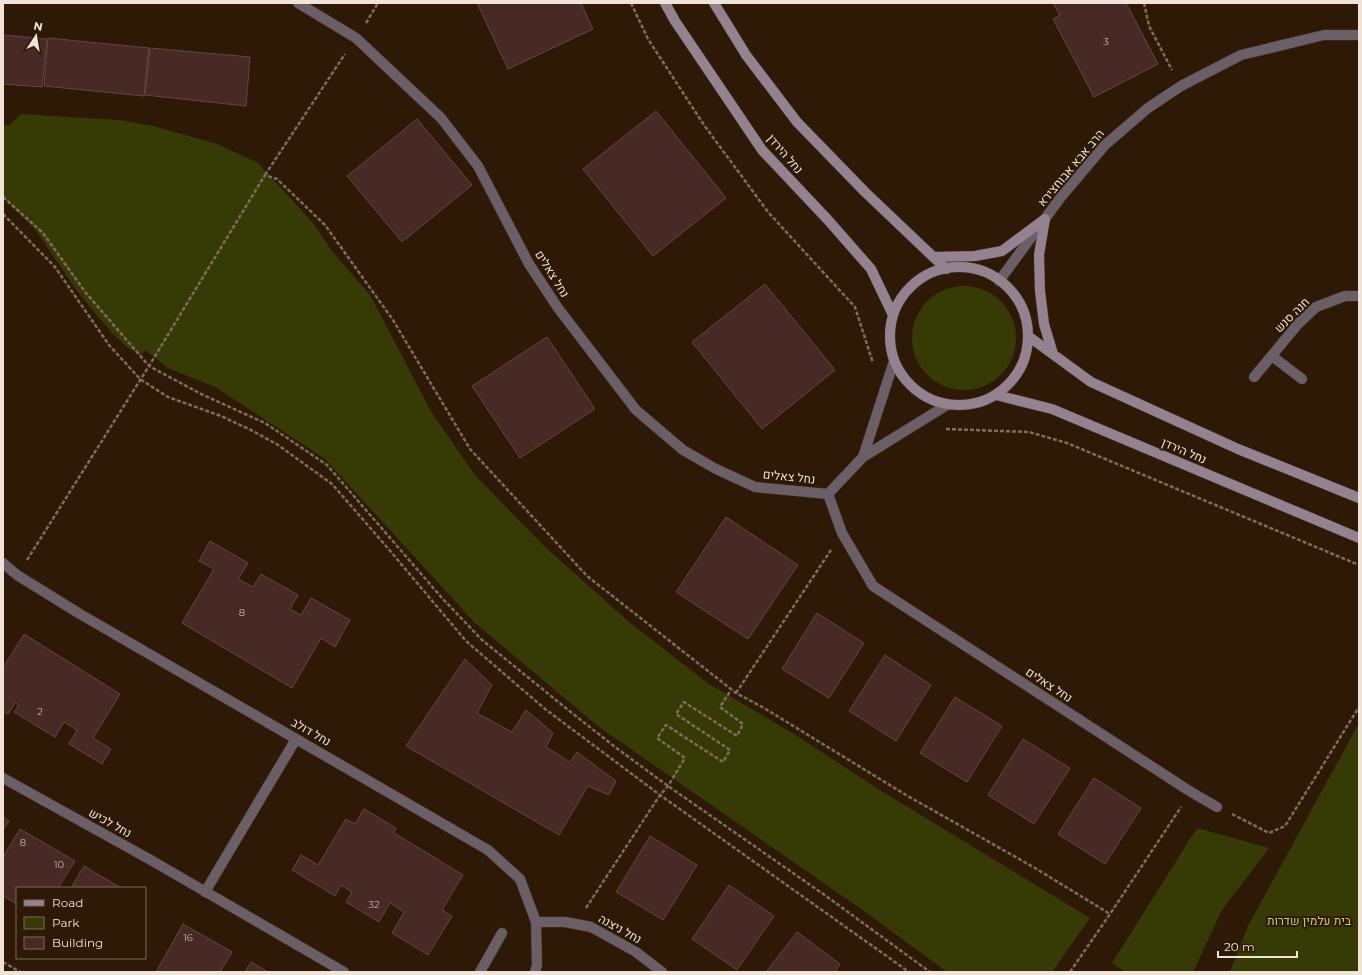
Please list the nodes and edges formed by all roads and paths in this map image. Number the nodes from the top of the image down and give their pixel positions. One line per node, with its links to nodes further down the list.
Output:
1 (298, 3): 8 (street, נחל צאלים)
2 (378, 3): 8 (path)
3 (631, 3): 27 (path)
4 (665, 3): 18 (main road, נחל הירדן)
5 (714, 3): 14 (main road)
6 (1144, 3): 9 (path)
7 (1359, 35): 9 (street, הרב אבא אבוחצירא)
8 (356, 38): 10 (path); 32 (street, נחל צאלים)
9 (1181, 86): 13 (street, הרב אבא אבוחצירא)
10 (265, 175): 23 (path); 39 (path)
11 (3, 197): 23 (path)
12 (3, 214): 25 (path)
13 (1045, 219): 14 (main road); 16 (street, הרב אבא אבוחצירא); 20 (main road)
14 (933, 257): 15 (main road)
15 (946, 269): 16 (main road); 18 (main road)
16 (999, 280): 19 (main road)
17 (1359, 296): 21 (street, חנה סנש)
18 (893, 315): 22 (main road)
19 (1028, 336): 20 (main road, נחל הירדן); 28 (main road)
20 (1053, 354): 33 (main road, נחל הירדן)
21 (1272, 356): 24 (street, חנה סנש); 26 (street)
22 (894, 361): 27 (street, נחל צאלים); 29 (main road)
23 (148, 366): 25 (path); 44 (path)
24 (1254, 377)
25 (140, 379): 38 (path); 46 (path)
26 (1302, 379)
27 (884, 394): 31 (street, נחל צאלים)
28 (996, 395): 29 (main road); 34 (main road, נחל הירדן)
29 (947, 405): 30 (street, נחל צאלים)
30 (917, 423): 31 (street, נחל צאלים); 36 (path)
31 (863, 457): 32 (street, נחל צאלים)
32 (828, 494): 45 (street, נחל צאלים)
33 (1359, 498)
34 (1359, 538)
35 (3, 563): 38 (street, נחל דולב)
36 (1359, 565)
37 (819, 570): 40 (path)
38 (17, 575): 42 (street, נחל דולב)
39 (731, 690): 40 (path); 44 (path)
40 (736, 693): 50 (path)
41 (1359, 707): 47 (path)
42 (296, 739): 48 (street); 51 (street, נחל דולב)
43 (3, 778): 48 (street, נחל לכיש)
44 (668, 786): 46 (path); 60 (path)
45 (1191, 792): 47 (street, נחל צאלים); 50 (path)
46 (660, 795): 49 (path); 59 (path)
47 (1217, 807)
48 (205, 892): 55 (street, נחל לכיש)
49 (584, 910)
50 (1110, 914): 61 (path)
51 (536, 922): 57 (street, נחל דולב); 58 (street, נחל ניצנה)
52 (502, 933): 56 (street)
53 (3, 962): 54 (path)
54 (20, 972)
55 (344, 972)
56 (480, 972)
57 (535, 972)
58 (662, 972)
59 (909, 972)
60 (930, 972)
61 (1070, 972)

